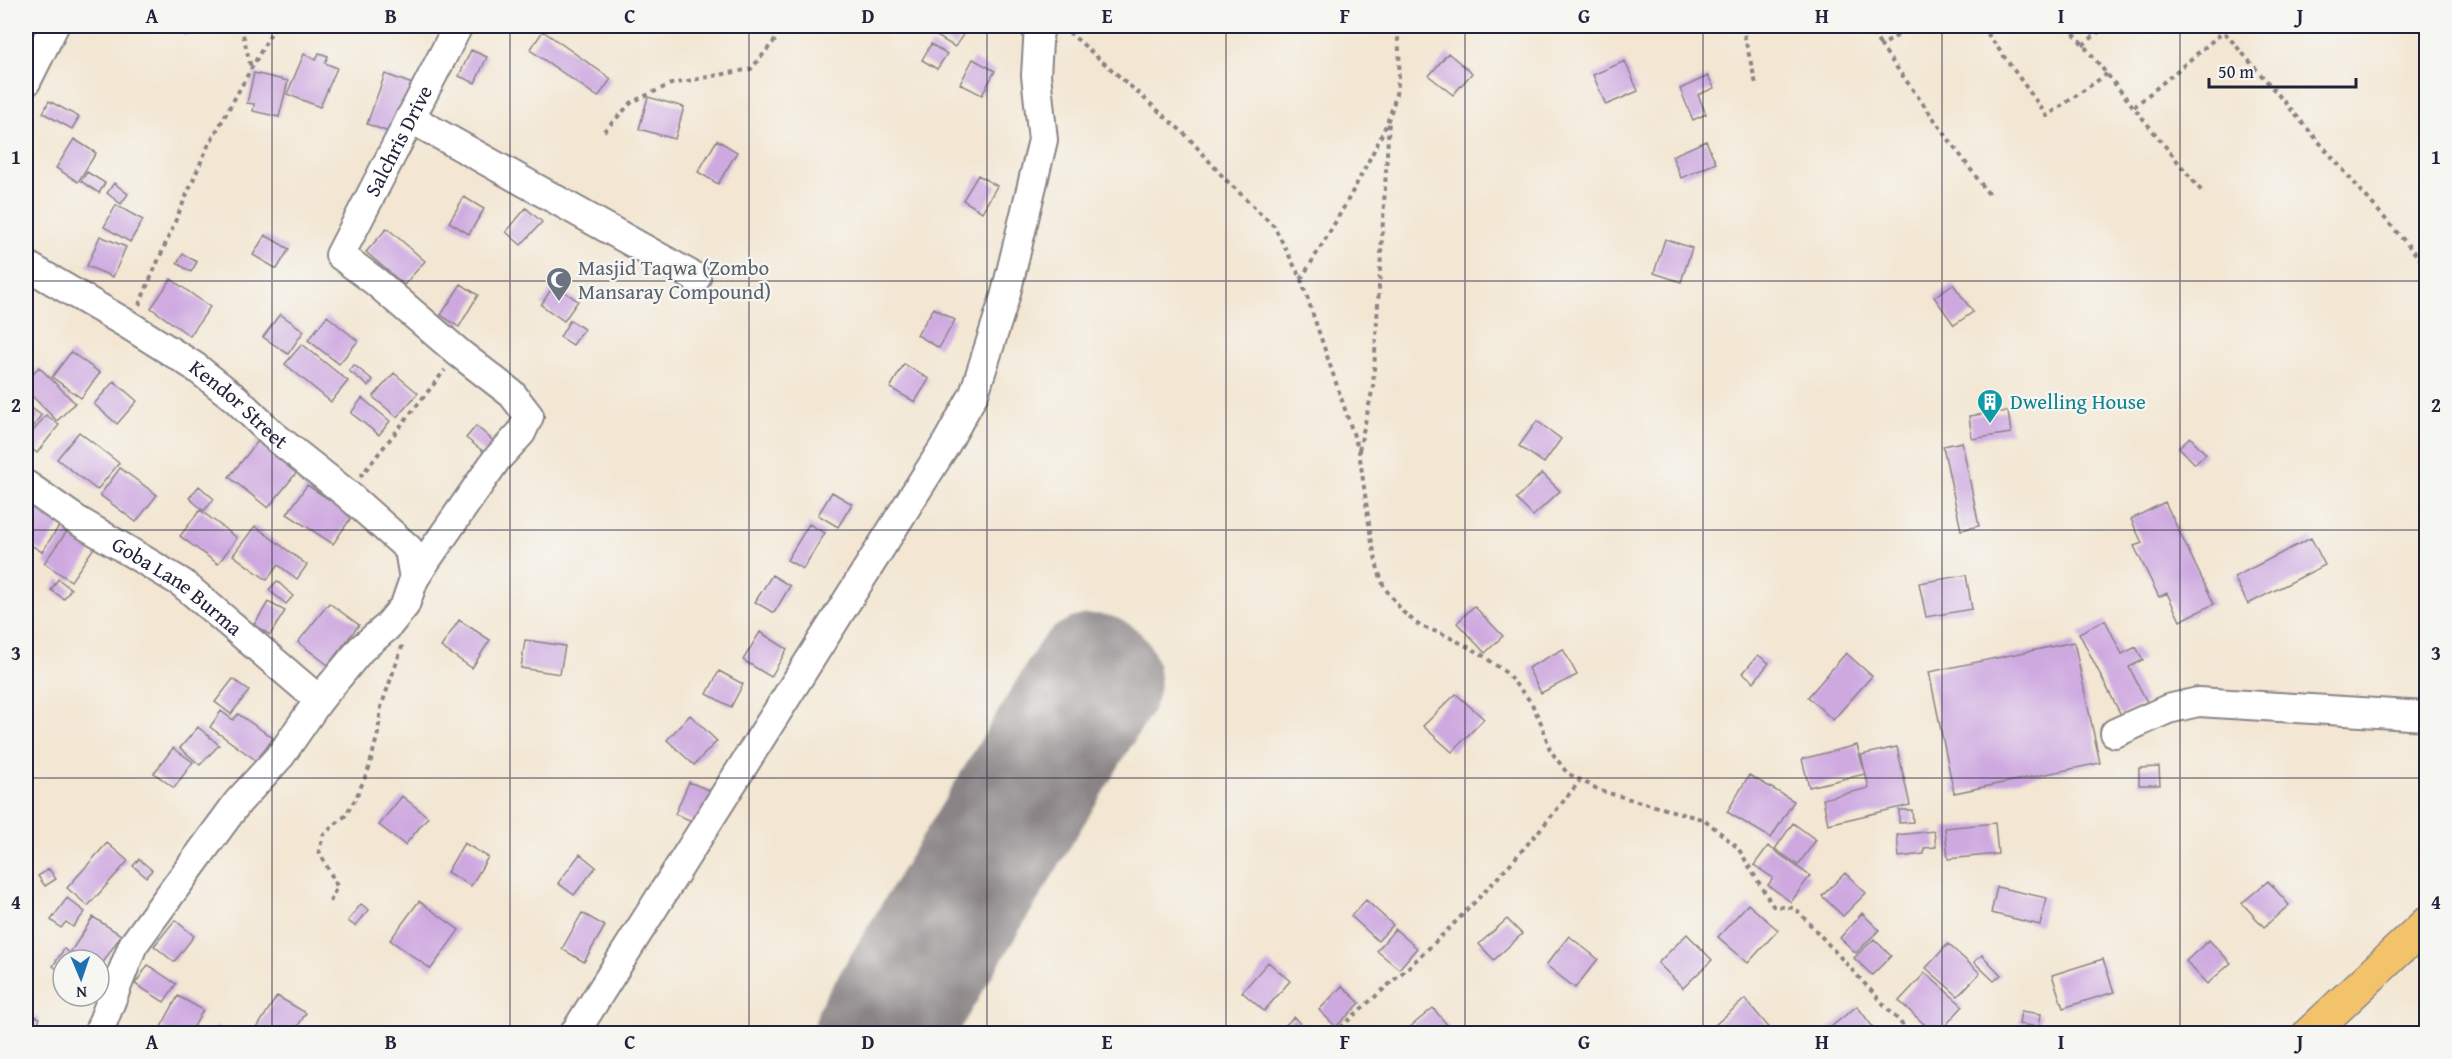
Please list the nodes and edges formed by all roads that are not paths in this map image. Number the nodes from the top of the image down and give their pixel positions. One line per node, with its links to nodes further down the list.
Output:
1 (54, 26): 4 (street)
2 (458, 26): 5 (street, Salchris Drive)
3 (1039, 26): 15 (street)
4 (26, 82)
5 (410, 118): 7 (street); 9 (street, Salchris Drive)
6 (26, 265): 9 (street, Kendor Street)
7 (696, 278)
8 (26, 485): 10 (street, Goba Lane Burma)
9 (410, 592): 10 (street)
10 (319, 700): 14 (street)
11 (2427, 716): 12 (street)
12 (2115, 733)
13 (2427, 924): 16 (highway)
14 (98, 1034)
15 (574, 1034)
16 (2309, 1034)

